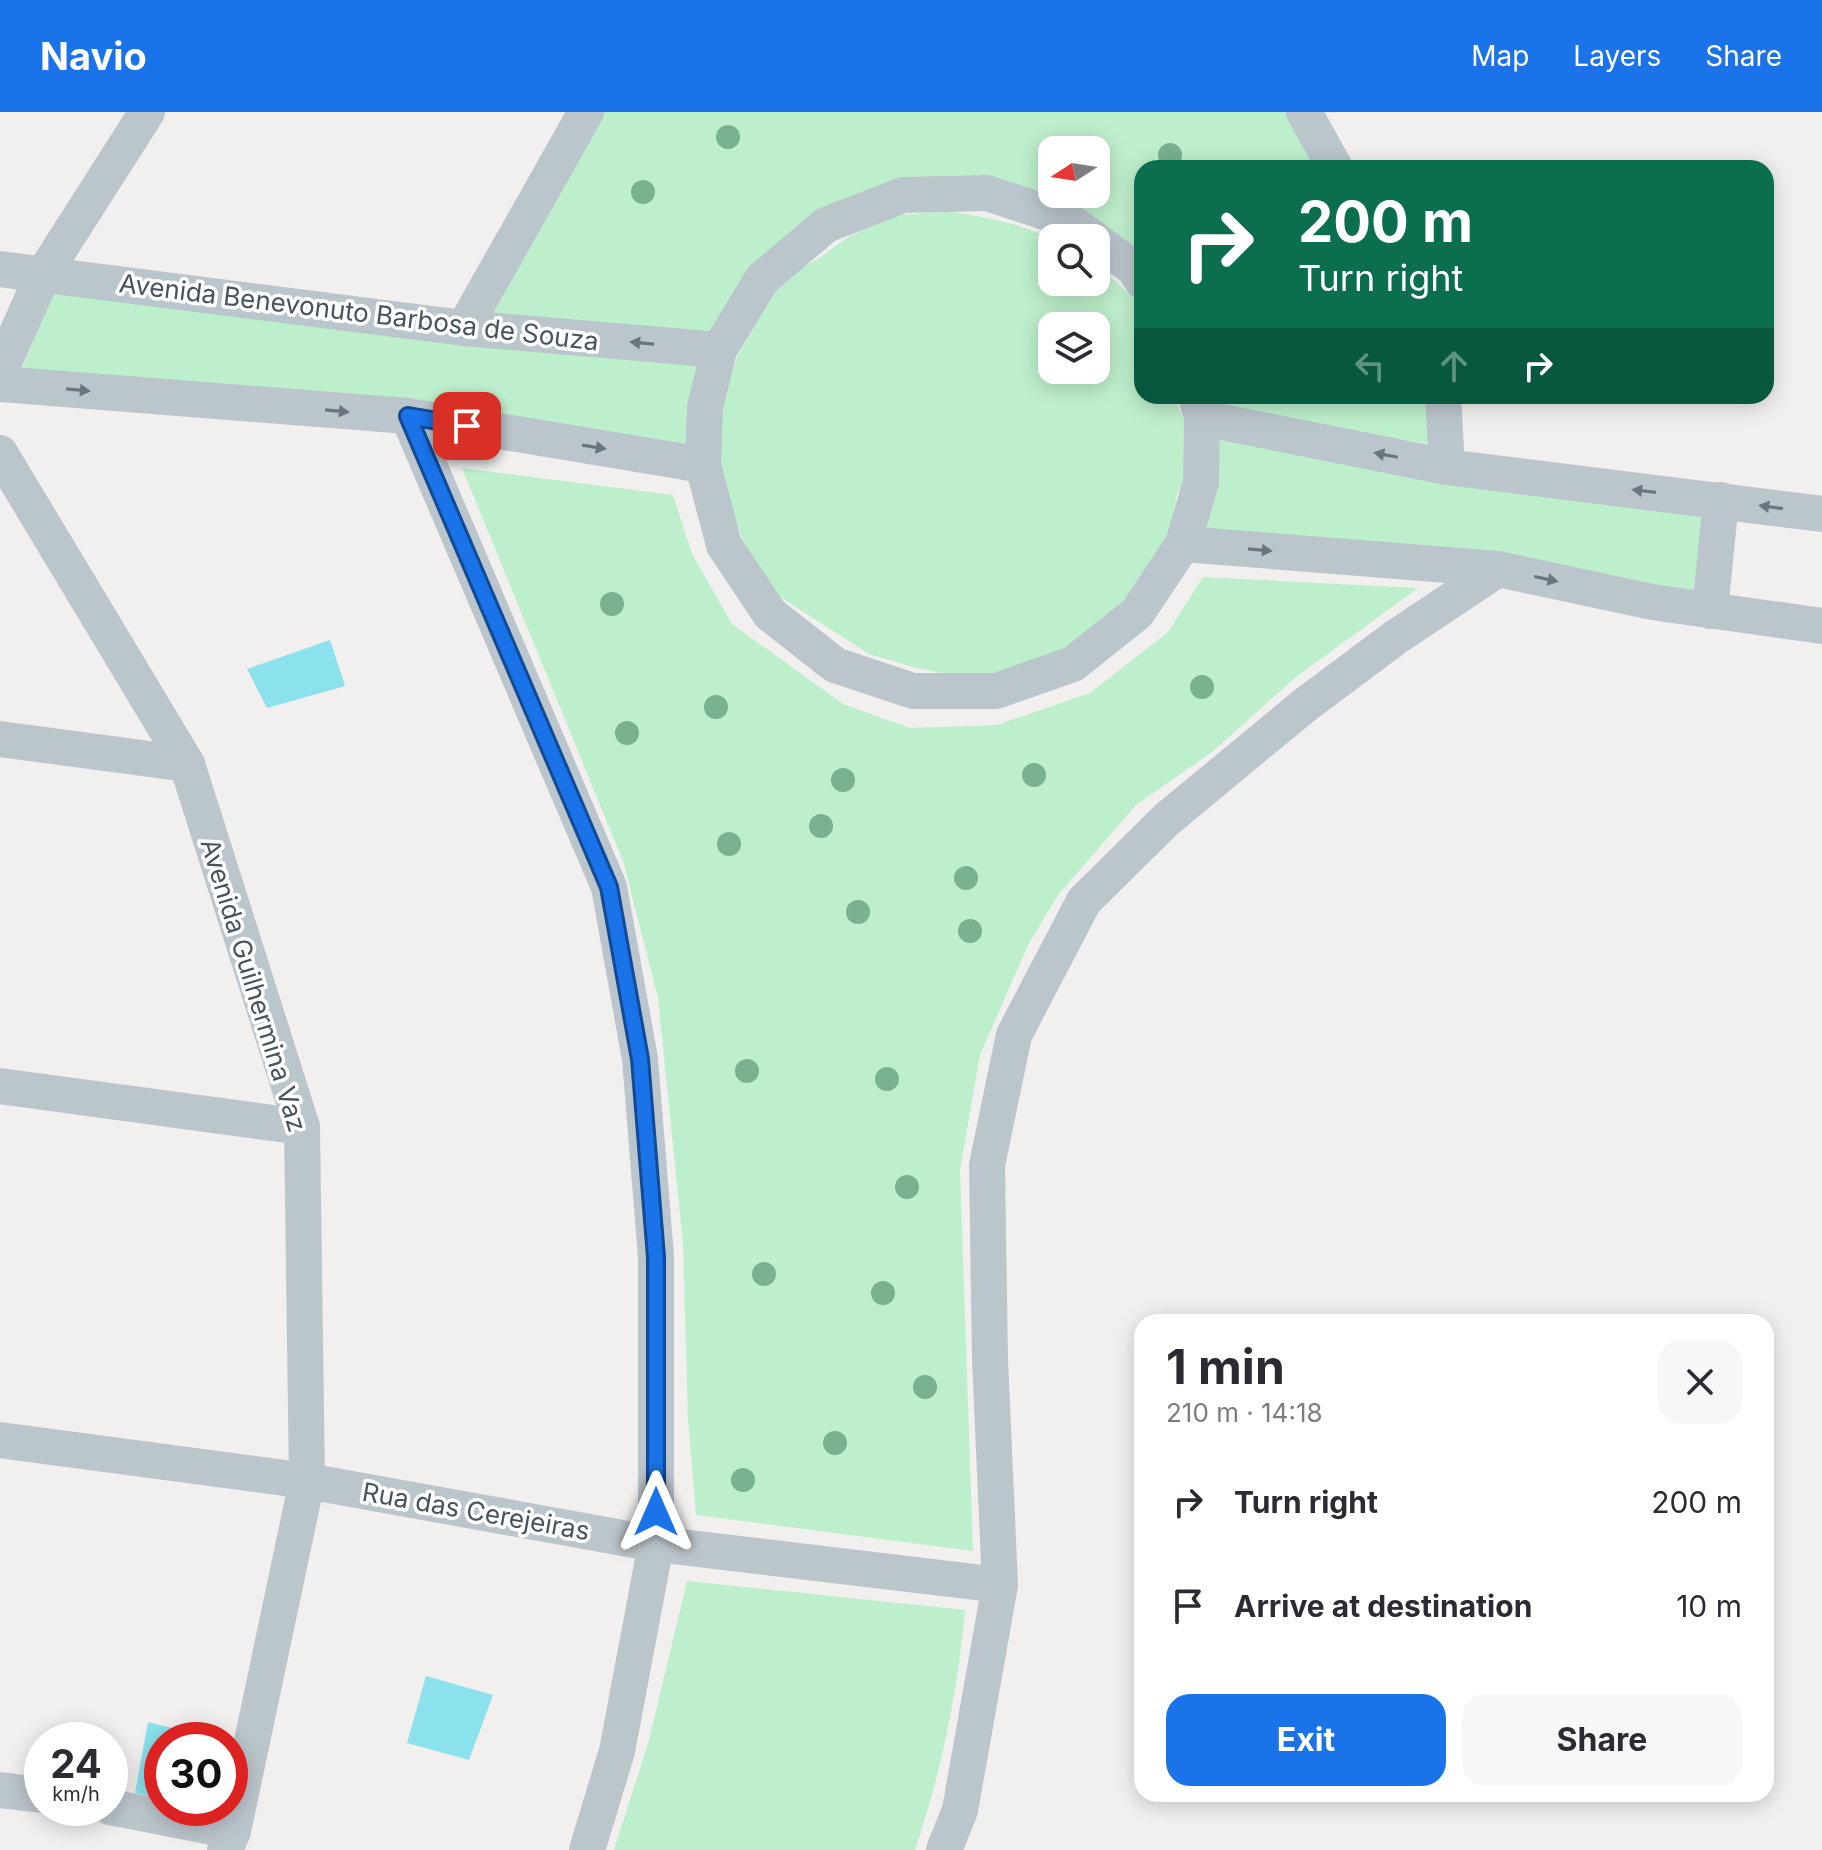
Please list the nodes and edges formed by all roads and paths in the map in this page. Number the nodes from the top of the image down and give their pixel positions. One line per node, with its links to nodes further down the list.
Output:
1 (147, 112): 9 (street)
2 (586, 112): 10 (street)
3 (1304, 112): 4 (street)
4 (1331, 160)
5 (1073, 224): 11 (street)
6 (1110, 251): 7 (street)
7 (1134, 268)
8 (0, 269): 9 (street, Avenida Benevonuto Barbosa de Souza)
9 (43, 275): 10 (street, Avenida Benevonuto Barbosa de Souza); 12 (street)
10 (464, 328): 11 (street, Avenida Benevonuto Barbosa de Souza, one-way to 10)
11 (719, 350): 18 (street)
12 (0, 371)
13 (0, 384): 16 (street, one-way to 16)
14 (1443, 404): 19 (street)
15 (1199, 407): 19 (street, one-way to 15); 22 (street)
16 (408, 416): 18 (street, one-way to 18); 32 (street)
17 (0, 453): 27 (street, Avenida Guilhermina Vaz)
18 (703, 465): 22 (street)
19 (1447, 467): 20 (street, one-way to 19)
20 (1721, 500): 21 (street, one-way to 20); 24 (street)
21 (1822, 514)
22 (1183, 544): 23 (street, one-way to 23)
23 (1498, 569): 24 (street, one-way to 24); 33 (street)
24 (1710, 611): 25 (street)
25 (1822, 626)
26 (0, 739): 27 (street)
27 (187, 764): 29 (street, Avenida Guilhermina Vaz)
28 (0, 1086): 29 (street)
29 (302, 1127): 31 (street, Avenida Guilhermina Vaz)
30 (0, 1440): 31 (street, Rua das Cerejeiras)
31 (307, 1481): 32 (street, Rua das Cerejeiras); 37 (street, Avenida Guilhermina Vaz)
32 (656, 1544): 33 (street, Rua das Cerejeiras); 38 (street)
33 (1000, 1585): 39 (street)
34 (0, 1790): 35 (street)
35 (24, 1793)
36 (128, 1812): 37 (street)
37 (229, 1840)
38 (587, 1850)
39 (944, 1850)

